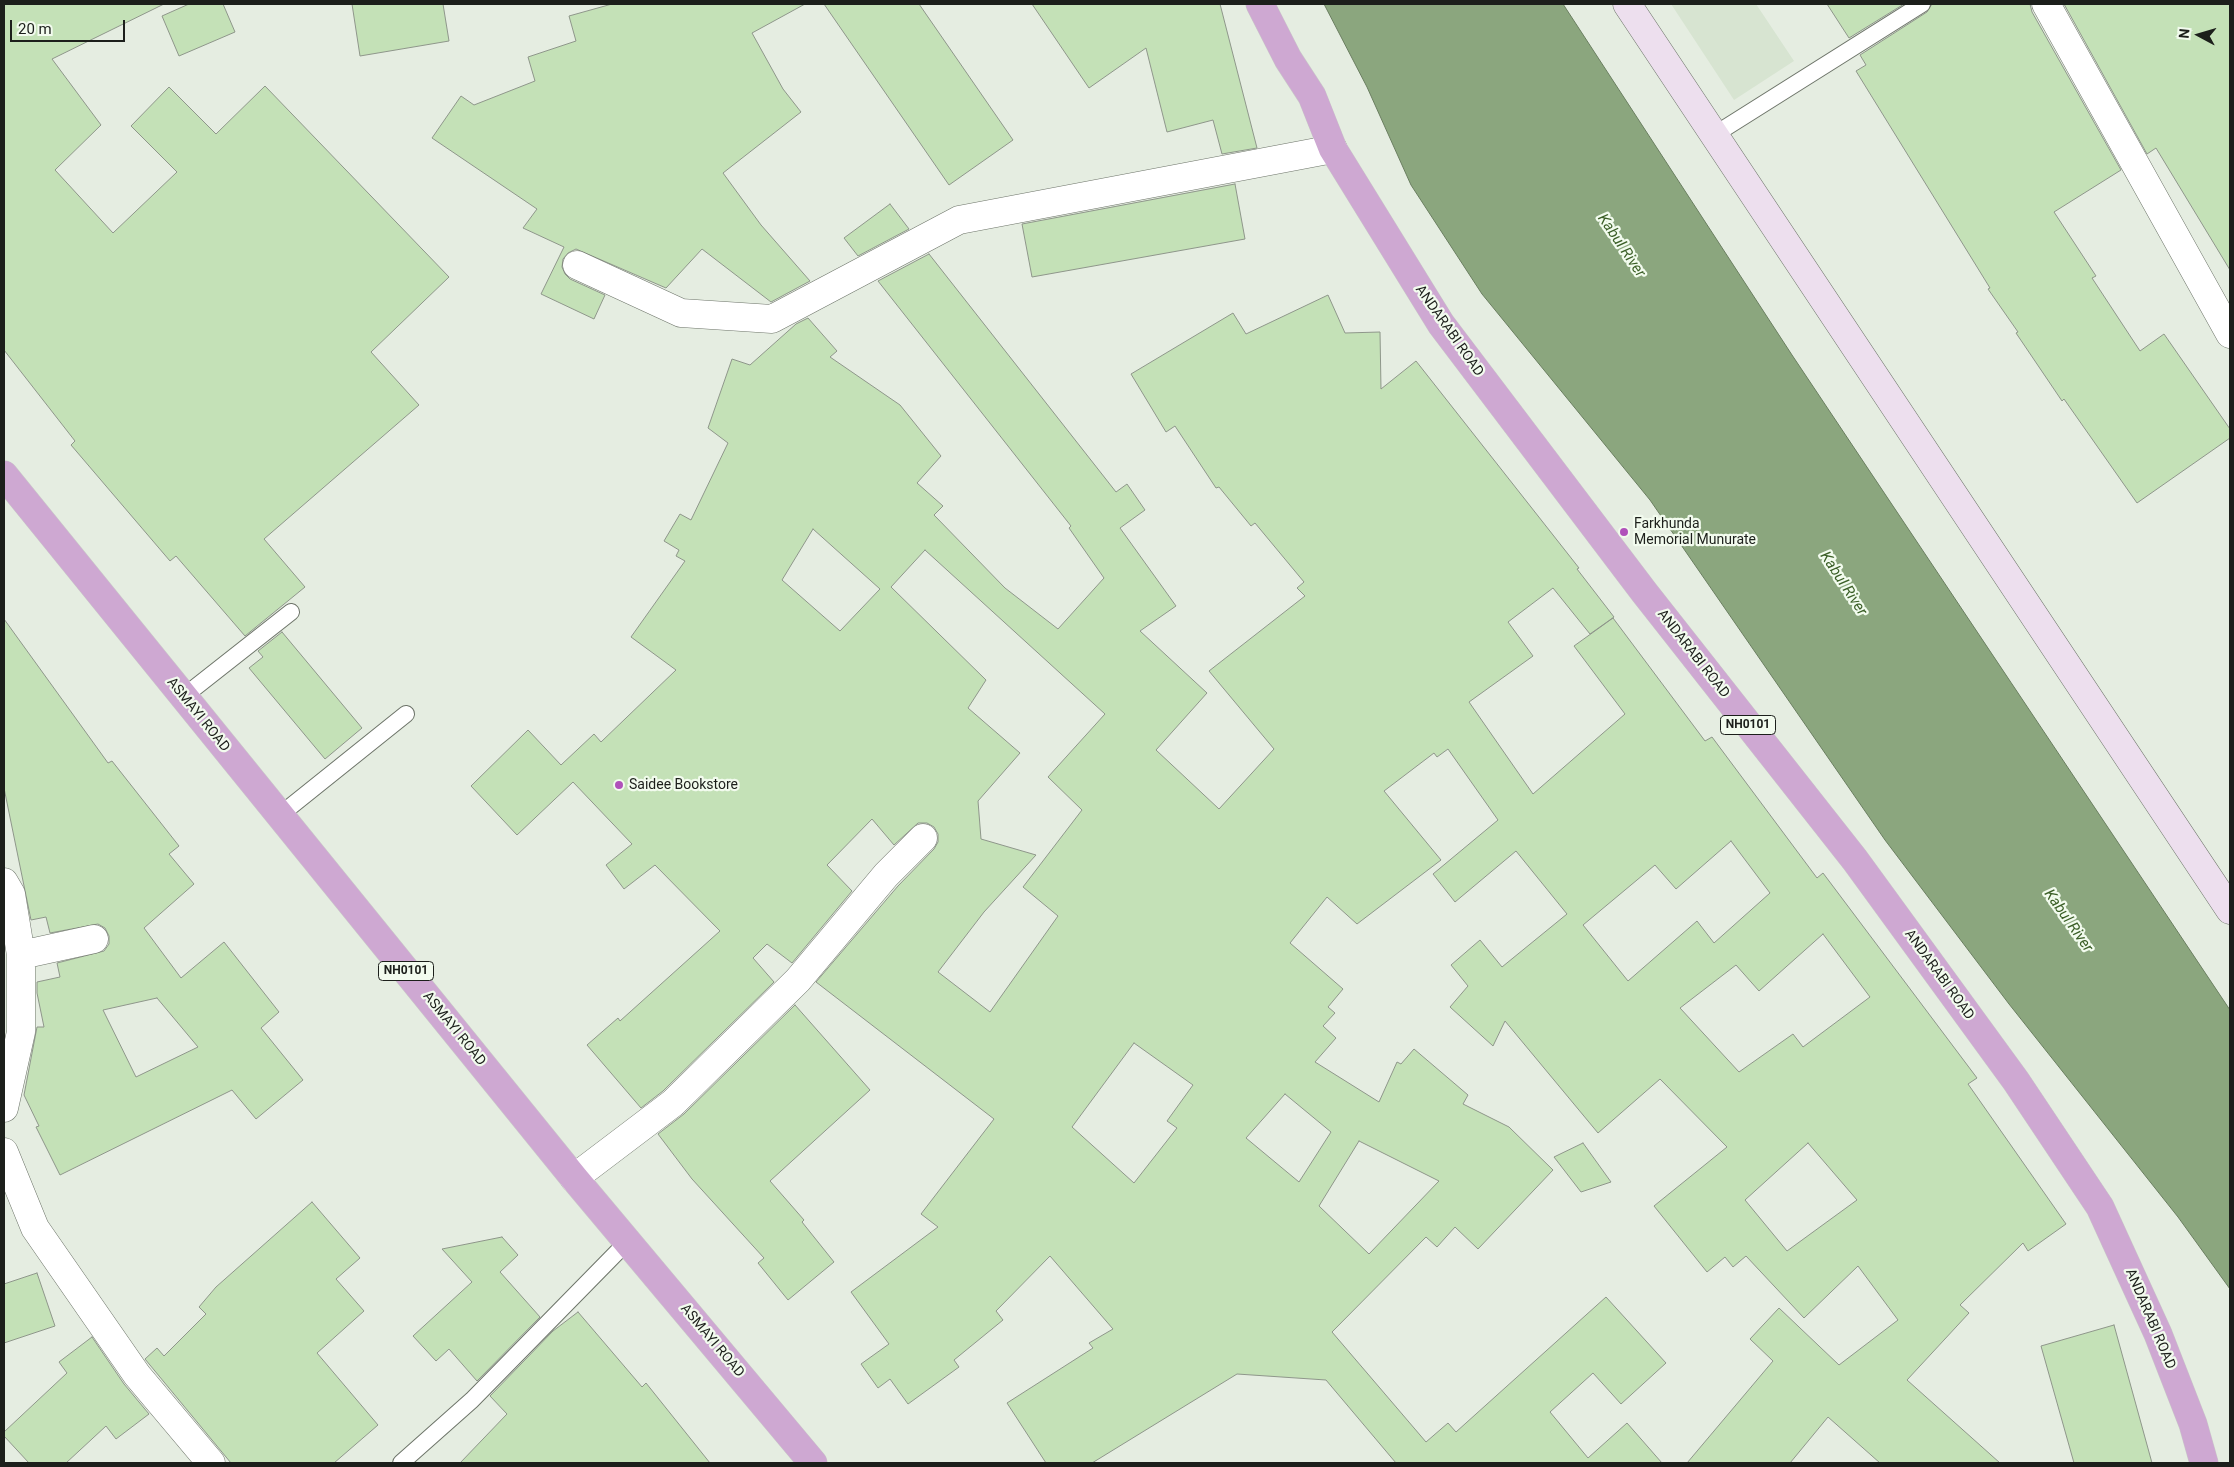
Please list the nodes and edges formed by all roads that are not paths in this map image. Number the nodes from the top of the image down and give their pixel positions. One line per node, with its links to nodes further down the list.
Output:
1 (1260, 4): 6 (highway, ANDARABI ROAD / NH0101)
2 (1627, 4): 5 (main road)
3 (1922, 4): 5 (lane)
4 (2046, 4): 8 (street)
5 (1714, 135): 16 (main road)
6 (1333, 149): 7 (street); 26 (highway, ANDARABI ROAD / NH0101)
7 (577, 265)
8 (2230, 334)
9 (4, 475): 11 (highway, ASMAYI ROAD / NH0101)
10 (291, 612): 11 (lane)
11 (183, 697): 13 (highway, ASMAYI ROAD / NH0101)
12 (406, 714): 13 (lane)
13 (280, 815): 21 (highway, ASMAYI ROAD / NH0101)
14 (923, 838): 21 (street)
15 (4, 882): 18 (street)
16 (2230, 910)
17 (94, 939): 18 (street)
18 (21, 954): 19 (street)
19 (4, 1108)
20 (4, 1152): 23 (street)
21 (574, 1178): 22 (highway, ASMAYI ROAD / NH0101)
22 (628, 1242): 24 (lane); 25 (highway, ASMAYI ROAD / NH0101)
23 (211, 1463)
24 (401, 1463)
25 (814, 1463)
26 (2204, 1463)

